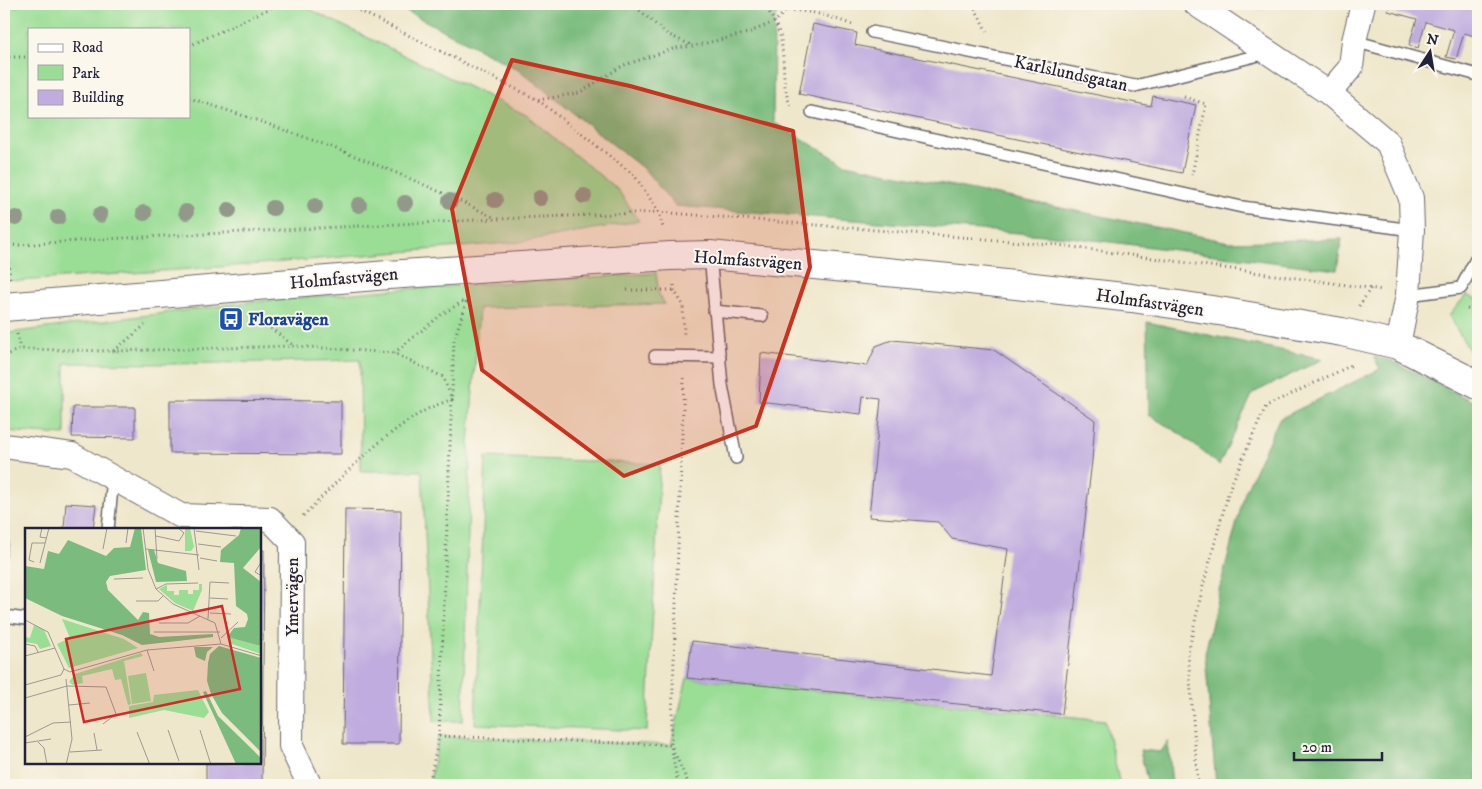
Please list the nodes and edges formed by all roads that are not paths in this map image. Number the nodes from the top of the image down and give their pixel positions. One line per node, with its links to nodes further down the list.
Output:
1 (1196, 4): 5 (street)
2 (1363, 4): 4 (street)
3 (872, 32): 5 (lane, Karlslundsgatan)
4 (1354, 41): 6 (lane); 7 (street)
5 (1269, 52): 7 (street)
6 (1478, 75)
7 (1329, 93): 9 (street)
8 (812, 112): 9 (lane)
9 (1412, 230): 12 (street)
10 (710, 255): 13 (street, Holmfastvägen); 14 (lane); 16 (street, Holmfastvägen)
11 (1478, 256): 12 (lane)
12 (1408, 295): 16 (street)
13 (4, 307)
14 (714, 311): 15 (lane); 18 (lane)
15 (762, 316)
16 (1398, 346): 19 (street, Holmfastvägen)
17 (655, 356): 18 (lane)
18 (720, 357): 21 (lane)
19 (1478, 385)
20 (4, 446): 22 (street, Ymervägen)
21 (736, 458)
22 (113, 478): 23 (lane); 26 (street, Ymervägen)
23 (108, 528)
24 (4, 616): 25 (lane)
25 (25, 619)
26 (306, 784)

